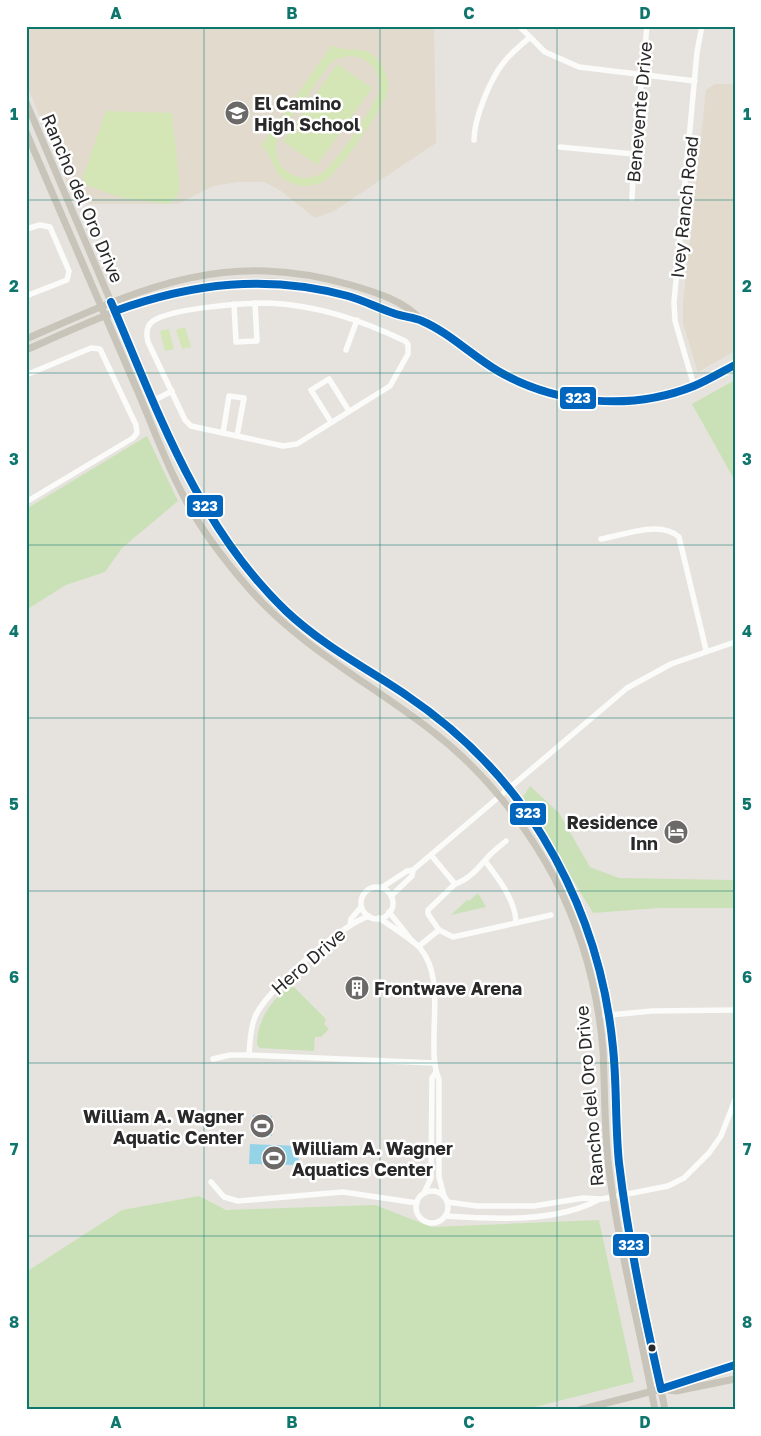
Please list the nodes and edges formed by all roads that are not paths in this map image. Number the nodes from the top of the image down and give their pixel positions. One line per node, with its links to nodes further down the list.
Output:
1 (519, 26): 4 (street)
2 (647, 26): 5 (street, Benevente Drive)
3 (702, 26): 6 (street, Ivey Ranch Road)
4 (529, 38): 5 (street); 9 (street)
5 (643, 75): 6 (street); 11 (street, Benevente Drive)
6 (695, 80): 31 (street, Ivey Ranch Road)
7 (26, 102): 17 (main road, Rancho del Oro Drive)
8 (26, 132): 20 (main road, Rancho del Oro Drive)
9 (474, 140)
10 (560, 146): 11 (street)
11 (634, 154): 14 (street, Benevente Drive)
12 (26, 175): 13 (street)
13 (26, 184)
14 (632, 198)
15 (26, 229): 16 (street)
16 (26, 296)
17 (111, 302): 20 (main road); 21 (main road, Rancho del Oro Drive); 24 (main road)
18 (255, 303): 19 (street); 19 (street); 23 (street)
19 (234, 304): 32 (street)
20 (101, 307): 22 (main road, Rancho del Oro Drive); 25 (main road)
21 (115, 312): 22 (main road); 24 (main road); 33 (main road, Rancho del Oro Drive)
22 (105, 316): 26 (main road); 30 (main road, Rancho del Oro Drive)
23 (357, 320): 27 (street); 35 (street)
24 (421, 320): 31 (main road)
25 (26, 339)
26 (26, 350)
27 (346, 350)
28 (735, 365): 31 (main road)
29 (26, 375): 40 (street)
30 (134, 383): 33 (main road); 34 (main road, Rancho del Oro Drive)
31 (694, 386)
32 (172, 391): 33 (street); 37 (street)
33 (153, 401): 39 (main road, Rancho del Oro Drive)
34 (144, 407): 39 (main road); 45 (main road, Rancho del Oro Drive)
35 (349, 411): 36 (street); 36 (street)
36 (331, 422): 38 (street)
37 (223, 433): 38 (street); 38 (street)
38 (238, 436)
39 (169, 438): 44 (main road, Rancho del Oro Drive)
40 (26, 502)
41 (601, 538): 43 (street)
42 (735, 642): 43 (street)
43 (706, 650): 44 (street)
44 (509, 789): 45 (street); 63 (main road, Rancho del Oro Drive)
45 (499, 797): 47 (street); 64 (main road, Rancho del Oro Drive)
46 (506, 841): 48 (street)
47 (431, 854): 49 (street); 50 (street)
48 (485, 861): 50 (street); 58 (street)
49 (413, 870): 51 (street); 52 (street)
50 (455, 884): 60 (street)
51 (381, 888): 52 (street); 53 (street)
52 (391, 896): 54 (street)
53 (361, 907): 56 (street); 59 (street, Hero Drive)
54 (389, 912): 57 (street); 61 (street)
55 (551, 915): 58 (street)
56 (369, 916): 57 (street); 59 (street, Hero Drive)
57 (379, 918): 61 (street)
58 (516, 923): 60 (street)
59 (350, 925): 65 (street, Hero Drive)
60 (439, 930): 61 (street)
61 (416, 944): 67 (street)
62 (735, 1010): 63 (street)
63 (608, 1014): 64 (street); 72 (main road, Rancho del Oro Drive)
64 (599, 1016): 73 (main road, Rancho del Oro Drive)
65 (249, 1055): 66 (street); 67 (street)
66 (213, 1059)
67 (435, 1063): 68 (street)
68 (436, 1072): 71 (street); 74 (street)
69 (735, 1100): 72 (street)
70 (211, 1182): 76 (street)
71 (424, 1193): 74 (street); 76 (street)
72 (624, 1196): 73 (street); 80 (main road, Rancho del Oro Drive)
73 (614, 1197): 75 (street); 81 (main road, Rancho del Oro Drive)
74 (446, 1199): 75 (street); 77 (street)
75 (599, 1200): 77 (street)
76 (417, 1203): 77 (street)
77 (445, 1216)
78 (735, 1365): 80 (main road)
79 (735, 1379): 80 (main road)
80 (661, 1389): 81 (main road); 84 (main road, Rancho del Oro Drive)
81 (651, 1391): 82 (main road); 83 (main road, Rancho del Oro Drive)
82 (579, 1410)
83 (655, 1410)
84 (665, 1410)

